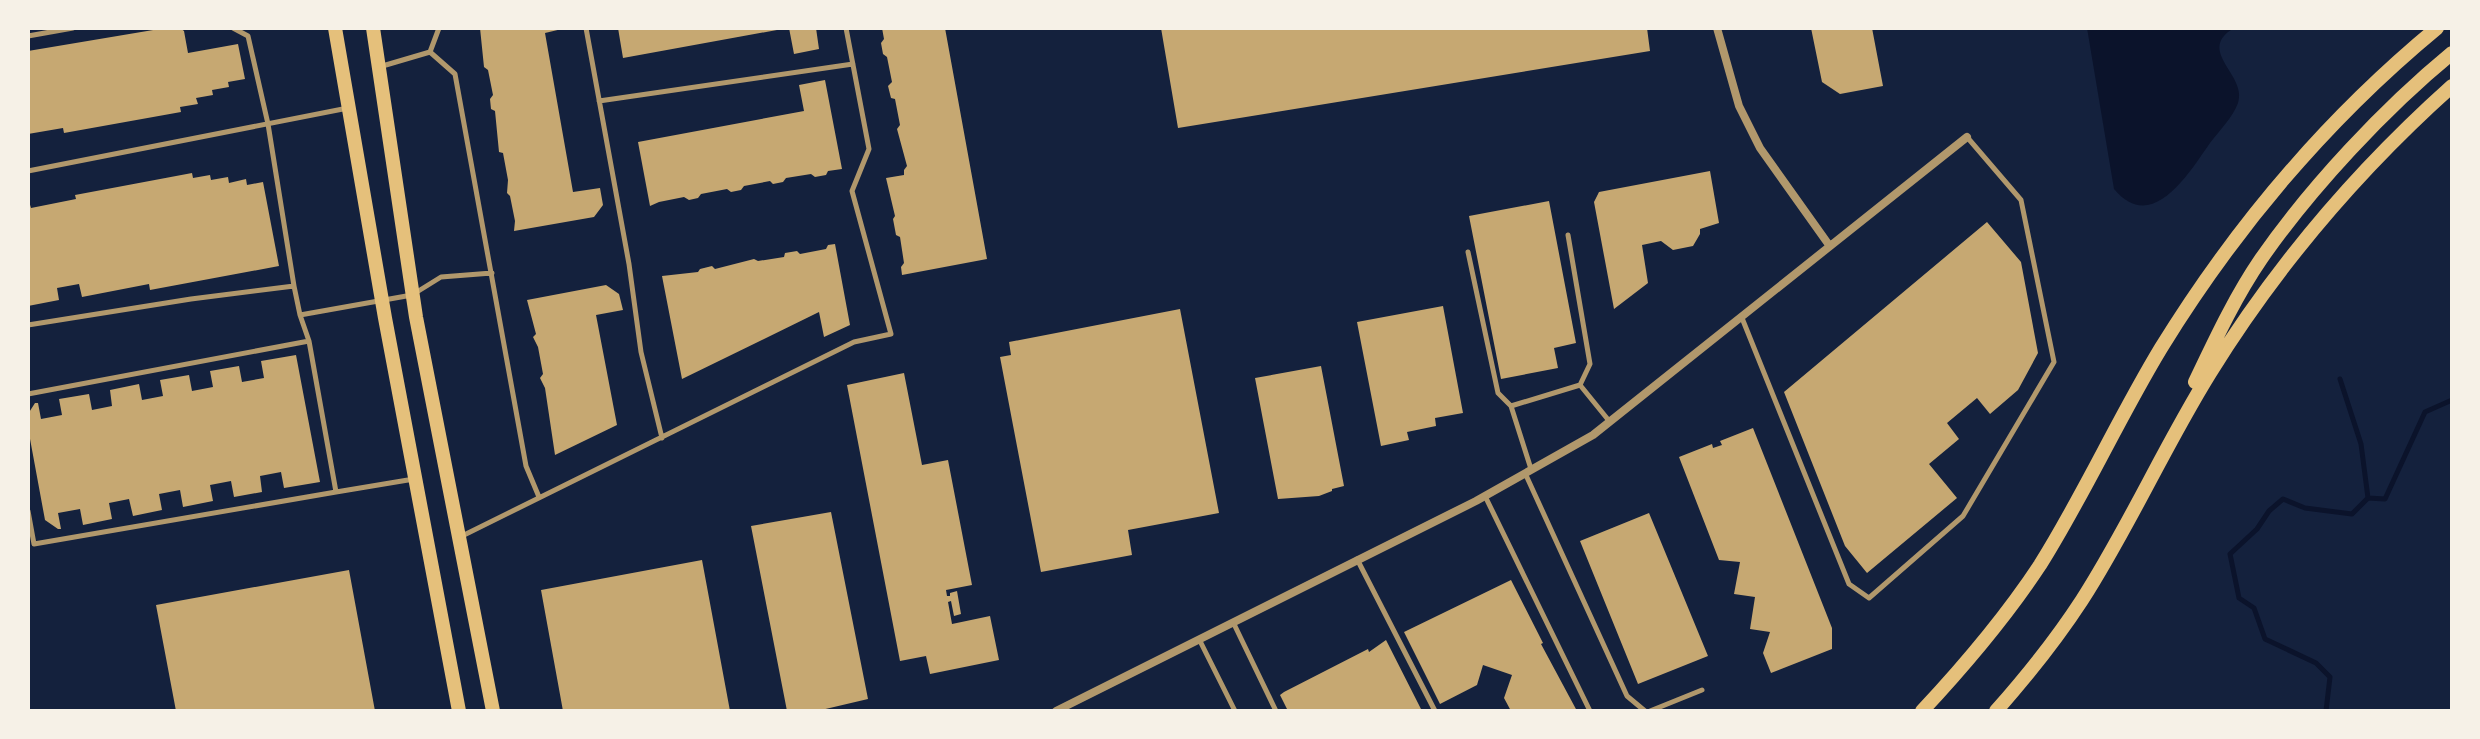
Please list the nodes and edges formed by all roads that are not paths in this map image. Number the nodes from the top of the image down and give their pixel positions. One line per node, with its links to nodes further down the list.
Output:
1 (73, 28): 10 (lane)
2 (233, 28): 18 (lane)
3 (335, 28): 17 (main road)
4 (373, 28): 14 (main road)
5 (439, 28): 11 (lane)
6 (586, 28): 16 (lane)
7 (846, 28): 13 (lane)
8 (1717, 28): 22 (street)
9 (2437, 28): 57 (main road)
10 (28, 36)
11 (430, 52): 14 (lane); 24 (lane)
12 (2452, 53): 39 (main road)
13 (853, 64): 16 (lane); 36 (lane)
14 (378, 68): 26 (main road)
15 (2452, 86): 39 (main road)
16 (599, 101): 36 (lane)
17 (349, 108): 18 (lane); 27 (main road)
18 (268, 124): 20 (lane); 25 (lane)
19 (1967, 137): 22 (street); 29 (lane)
20 (28, 171)
21 (1568, 235): 32 (lane)
22 (1829, 245): 29 (street)
23 (1468, 252): 34 (lane)
24 (492, 273): 26 (lane); 42 (lane)
25 (294, 286): 28 (lane); 30 (lane)
26 (412, 295): 27 (lane); 44 (main road)
27 (382, 300): 28 (lane); 38 (main road)
28 (300, 315): 31 (lane)
29 (1742, 318): 35 (street)
30 (28, 325)
31 (309, 341): 33 (lane); 40 (lane)
32 (1580, 385): 34 (lane); 35 (lane)
33 (28, 394)
34 (1511, 406): 37 (lane)
35 (1610, 422): 37 (street)
36 (662, 438): 42 (lane)
37 (1528, 471): 41 (street); 56 (lane)
38 (415, 479): 40 (lane); 50 (main road)
39 (2145, 487): 58 (main road)
40 (336, 492): 43 (lane)
41 (1485, 496): 45 (street); 55 (lane)
42 (539, 497): 44 (lane)
43 (28, 511)
44 (459, 537): 51 (main road)
45 (1357, 559): 46 (street); 54 (lane)
46 (1232, 622): 47 (street); 53 (lane)
47 (1199, 638): 49 (street); 52 (lane)
48 (1702, 690): 56 (lane)
49 (1063, 709)
50 (459, 711)
51 (493, 711)
52 (1235, 711)
53 (1276, 711)
54 (1435, 711)
55 (1590, 711)
56 (1648, 711)
57 (1922, 711)
58 (1996, 711)

